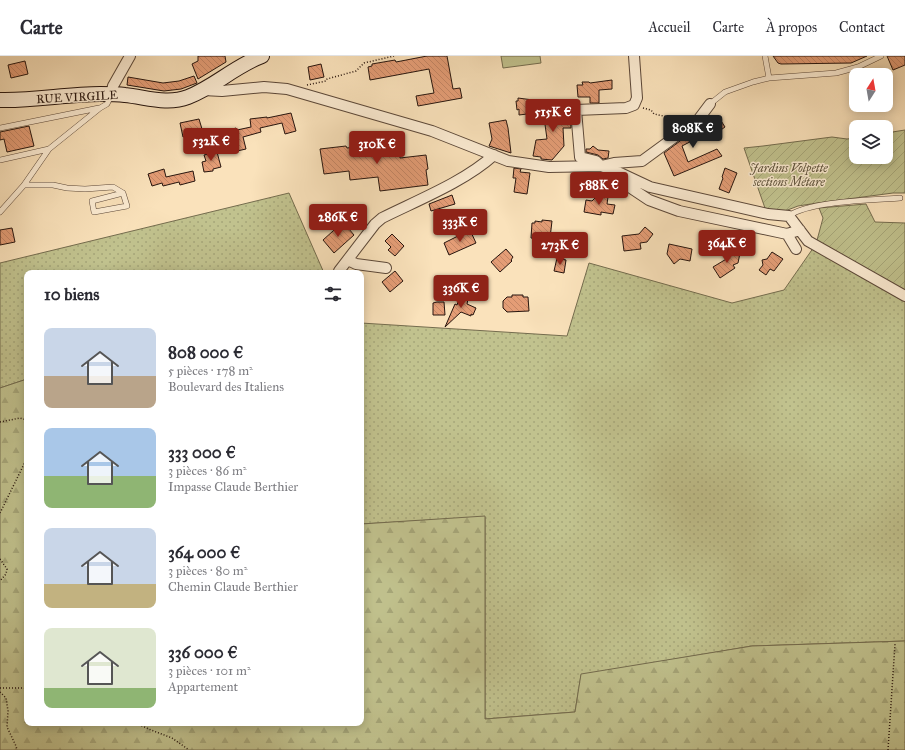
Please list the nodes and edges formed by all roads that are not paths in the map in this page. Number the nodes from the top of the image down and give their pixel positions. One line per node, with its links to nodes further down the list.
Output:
1 (130, 56): 8 (street)
2 (262, 56): 7 (street, RUE VIRGILE)
3 (634, 56): 16 (street)
4 (765, 56): 6 (lane)
5 (881, 56): 6 (lane)
6 (768, 78): 10 (lane)
7 (203, 90): 8 (street, RUE VIRGILE); 14 (street)
8 (111, 94): 9 (street, RUE VIRGILE); 11 (lane)
9 (0, 100)
10 (710, 104): 16 (street)
11 (100, 108): 12 (lane); 13 (lane)
12 (0, 128)
13 (50, 149): 15 (lane); 18 (lane)
14 (494, 155): 16 (street); 26 (street)
15 (0, 160)
16 (601, 166): 17 (street)
17 (618, 172): 22 (street); 24 (street)
18 (24, 185): 19 (lane); 21 (lane)
19 (124, 193): 19 (lane)
20 (900, 198): 22 (lane)
21 (0, 212)
22 (789, 216): 23 (street)
23 (800, 230): 24 (street); 29 (street)
24 (787, 234): 25 (street)
25 (796, 249)
26 (348, 260): 27 (street); 28 (street)
27 (386, 268)
28 (340, 270)
29 (905, 296)

